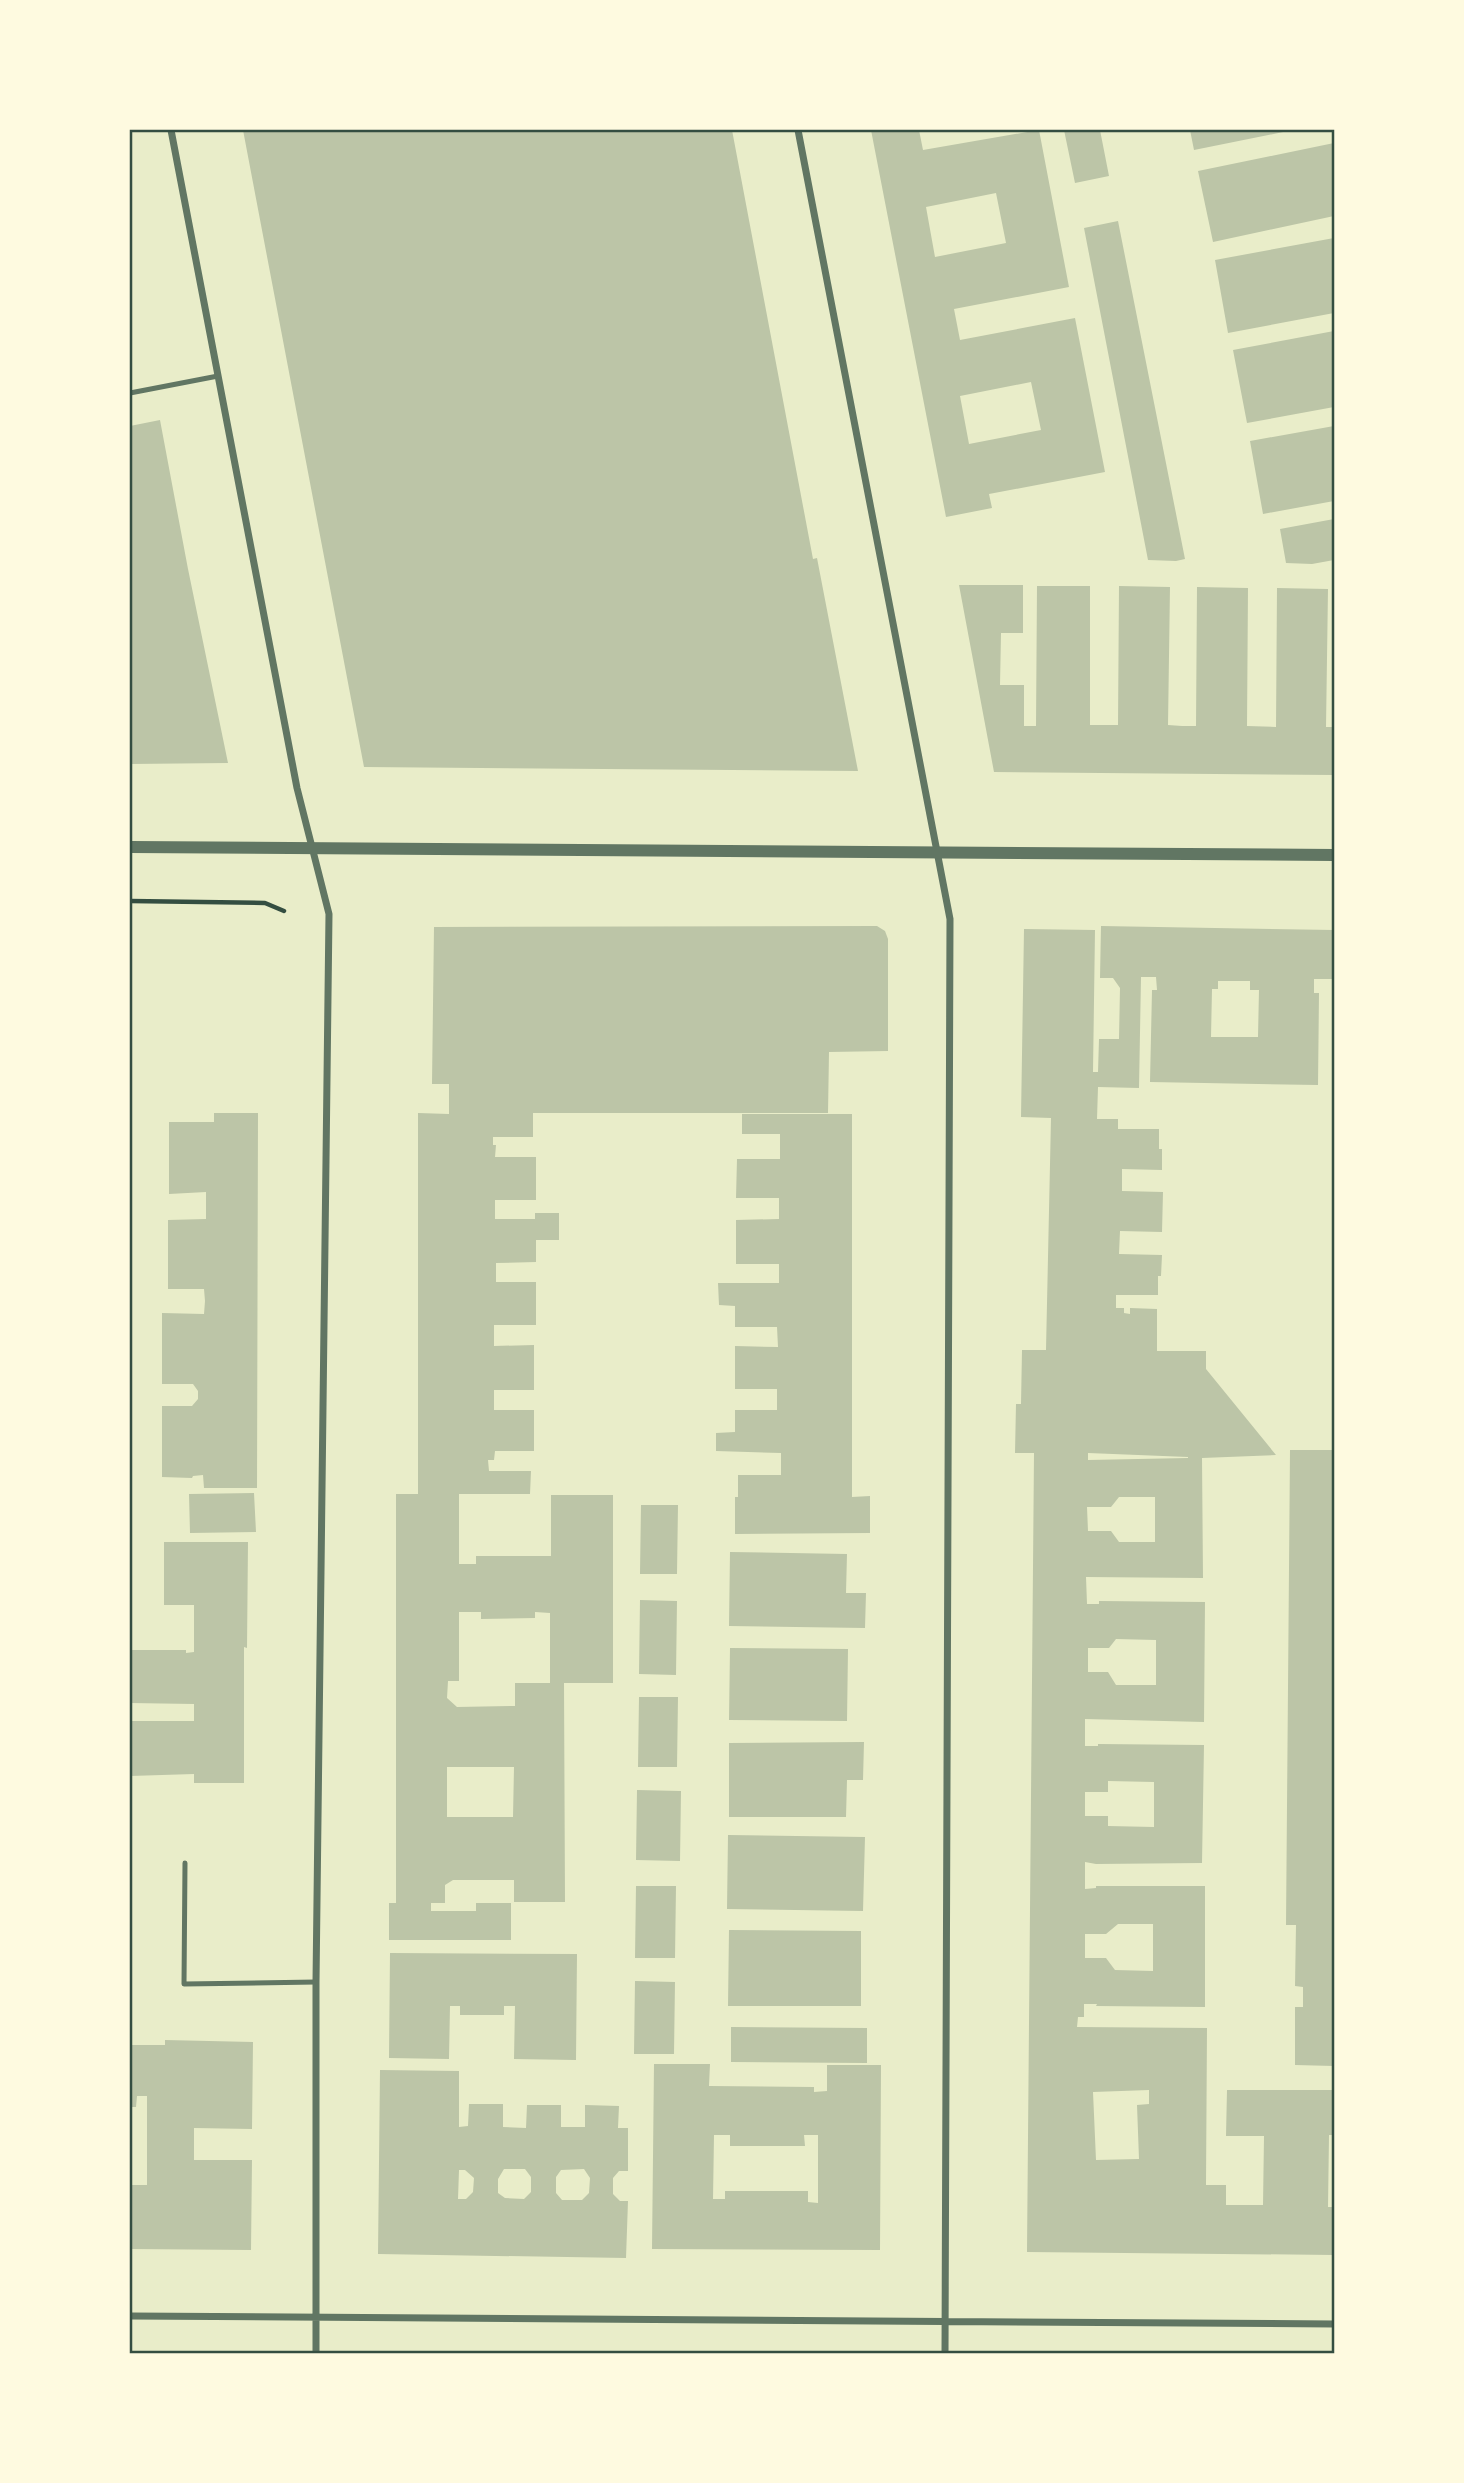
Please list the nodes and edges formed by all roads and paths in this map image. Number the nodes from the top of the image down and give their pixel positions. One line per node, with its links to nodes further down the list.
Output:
1 (171, 130): 3 (street)
2 (798, 130): 7 (street)
3 (218, 376): 4 (lane); 6 (street)
4 (130, 393)
5 (130, 847): 6 (street)
6 (313, 849): 7 (street); 12 (street)
7 (937, 853): 8 (street); 15 (street)
8 (1335, 855)
9 (130, 901): 10 (path)
10 (284, 911)
11 (185, 1863): 12 (lane)
12 (316, 1982): 14 (street)
13 (130, 2316): 14 (street)
14 (316, 2317): 15 (street); 17 (street)
15 (945, 2321): 16 (street); 18 (street)
16 (1335, 2324)
17 (316, 2354)
18 (944, 2354)

